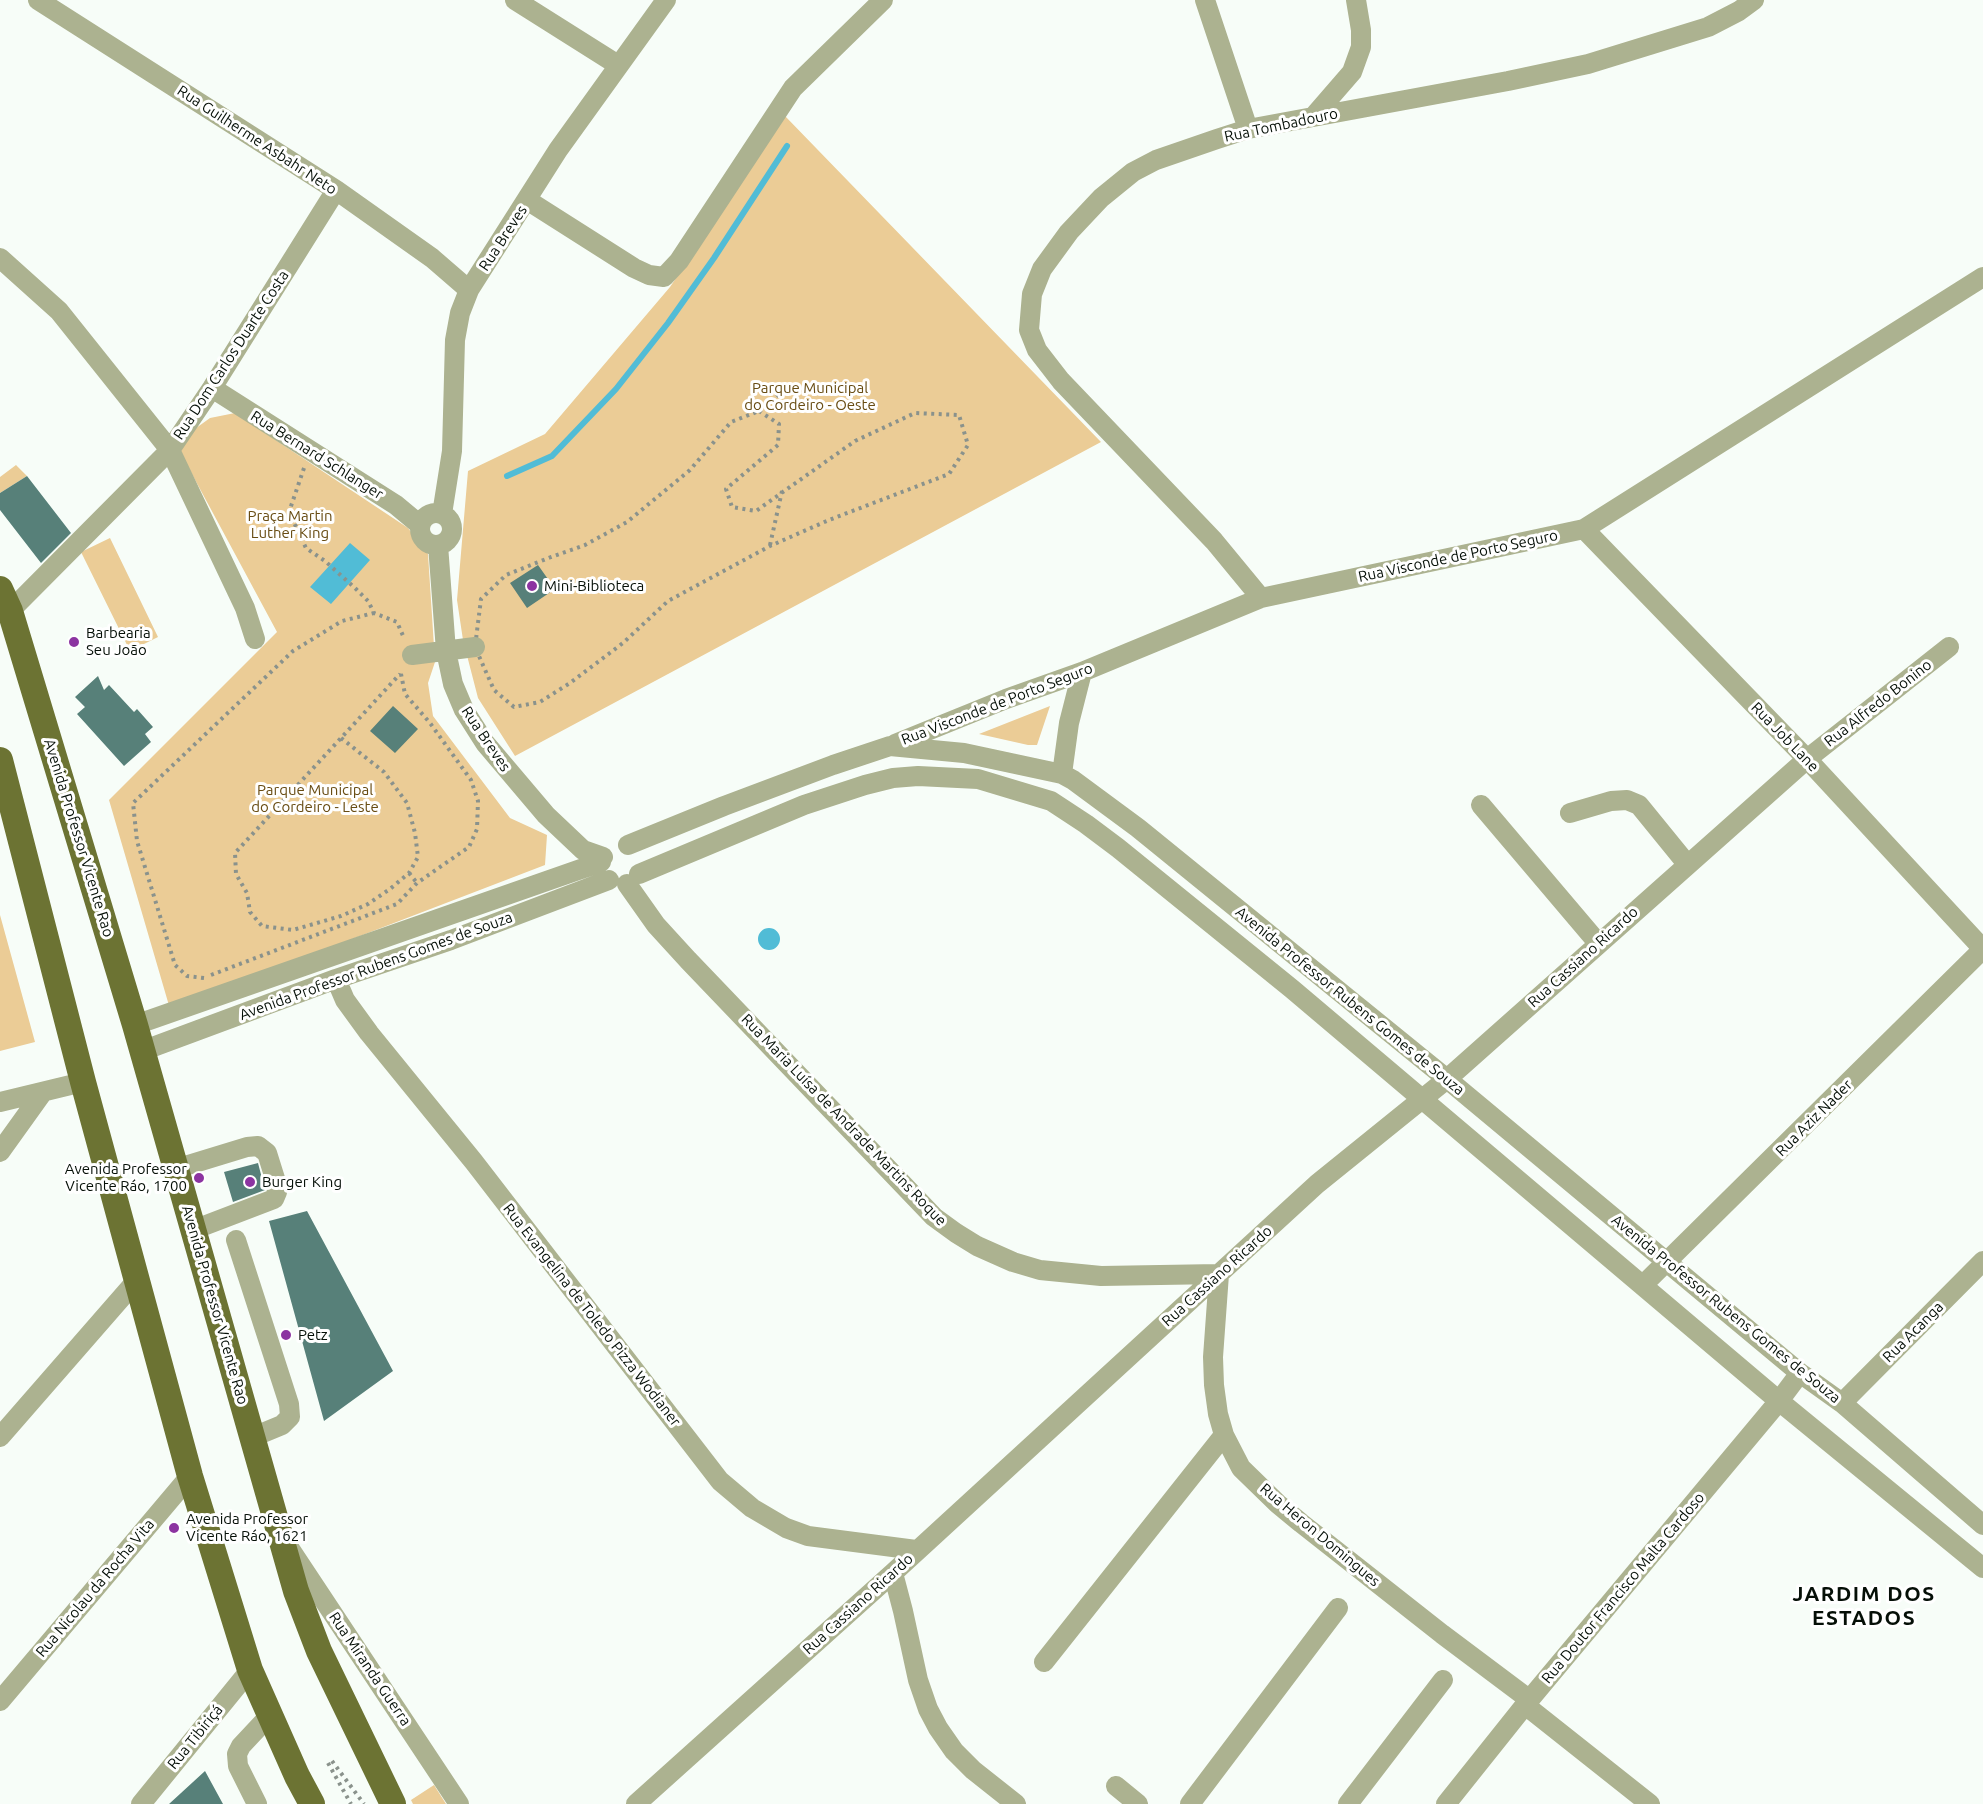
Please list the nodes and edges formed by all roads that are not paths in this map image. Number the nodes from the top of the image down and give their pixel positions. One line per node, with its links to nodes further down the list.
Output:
1 (38, 0): 11 (street, Rua Guilherme Asbahr Neto)
2 (515, 0): 8 (street)
3 (666, 0): 8 (street, Rua Breves)
4 (883, 0): 12 (street)
5 (1205, 0): 10 (street)
6 (1356, 0): 9 (street)
7 (1754, 0): 9 (street, Rua Tombadouro)
8 (618, 65): 12 (street, Rua Breves)
9 (1313, 117): 10 (street, Rua Tombadouro)
10 (1248, 129): 22 (street, Rua Tombadouro)
11 (336, 190): 15 (street, Rua Guilherme Asbahr Neto); 16 (street, Rua Dom Carlos Duarte Costa)
12 (528, 200): 15 (street, Rua Breves)
13 (0, 258): 17 (street)
14 (1983, 277): 20 (street, Rua Visconde de Porto Seguro)
15 (469, 290): 18 (street, Rua Breves)
16 (212, 388): 17 (street, Rua Dom Carlos Duarte Costa); 19 (street, Rua Bernard Schlanger)
17 (170, 450): 23 (street, Rua Dom Carlos Duarte Costa); 24 (street)
18 (442, 514): 19 (street); 21 (street)
19 (420, 525): 21 (street)
20 (1584, 529): 22 (street, Rua Visconde de Porto Seguro); 31 (street, Rua Job Lane)
21 (438, 545): 27 (street, Rua Breves)
22 (1261, 598): 29 (street, Rua Visconde de Porto Seguro)
23 (5, 600): 47 (main road, Avenida Professor Vicente Rao)
24 (255, 639)
25 (475, 647): 27 (street)
26 (1949, 647): 31 (street, Rua Alfredo Bonino)
27 (446, 651): 28 (street); 41 (street, Rua Breves)
28 (412, 655)
29 (1082, 672): 30 (street, Rua Visconde de Porto Seguro); 33 (street)
30 (890, 746): 33 (street, Avenida Professor Rubens Gomes de Souza); 39 (street, Avenida Professor Rubens Gomes de Souza)
31 (1807, 759): 42 (street, Rua Cassiano Ricardo); 45 (street, Rua Job Lane)
32 (0, 760): 50 (main road)
33 (1062, 774): 34 (street, Avenida Professor Rubens Gomes de Souza)
34 (1102, 801): 37 (street); 38 (street, Avenida Professor Rubens Gomes de Souza)
35 (1481, 805): 44 (street)
36 (1570, 813): 42 (street)
37 (1086, 824): 40 (street, Avenida Professor Rubens Gomes de Souza); 43 (street, Avenida Professor Rubens Gomes de Souza)
38 (1138, 828): 40 (street); 49 (street, Avenida Professor Rubens Gomes de Souza)
39 (628, 845): 41 (street); 43 (street)
40 (1118, 848): 52 (street, Avenida Professor Rubens Gomes de Souza)
41 (602, 859): 43 (street); 47 (street, Avenida Professor Rubens Gomes de Souza)
42 (1688, 864): 44 (street, Rua Cassiano Ricardo)
43 (625, 879): 46 (street, Avenida Professor Rubens Gomes de Souza); 60 (street, Rua Maria Luísa de Andrade Martins Roque)
44 (1598, 943): 49 (street, Rua Cassiano Ricardo)
45 (1983, 949): 59 (street, Rua Aziz Nader)
46 (336, 980): 48 (street, Avenida Professor Rubens Gomes de Souza); 72 (street, Rua Evangelina de Toledo Pizza Wodianer)
47 (135, 1025): 48 (main road, Avenida Professor Vicente Rao)
48 (142, 1051): 55 (main road, Avenida Professor Vicente Rao)
49 (1447, 1079): 52 (street, Rua Cassiano Ricardo); 59 (street, Avenida Professor Rubens Gomes de Souza)
50 (83, 1082): 51 (street); 61 (main road)
51 (43, 1092): 53 (street); 54 (street)
52 (1421, 1099): 60 (street, Rua Cassiano Ricardo); 62 (street, Avenida Professor Rubens Gomes de Souza)
53 (0, 1102)
54 (0, 1152)
55 (176, 1169): 56 (main road, Avenida Professor Vicente Rao); 56 (street)
56 (193, 1230): 68 (main road, Avenida Professor Vicente Rao)
57 (236, 1240): 68 (street)
58 (1983, 1261): 65 (street, Rua Acanga)
59 (1668, 1263): 62 (street, Rua Aziz Nader); 63 (street, Avenida Professor Rubens Gomes de Souza)
60 (1219, 1274): 66 (street, Rua Heron Domingues); 72 (street, Rua Cassiano Ricardo)
61 (136, 1281): 67 (street); 69 (main road)
62 (1643, 1285): 64 (street, Avenida Professor Rubens Gomes de Souza)
63 (1800, 1373): 64 (street, Rua Doutor Francisco Malta Cardoso); 65 (street, Avenida Professor Rubens Gomes de Souza)
64 (1779, 1401): 73 (street, Avenida Professor Rubens Gomes de Souza); 80 (street, Rua Doutor Francisco Malta Cardoso)
65 (1842, 1403): 70 (street, Avenida Professor Rubens Gomes de Souza)
66 (1224, 1435): 76 (street); 80 (street, Rua Heron Domingues)
67 (0, 1437)
68 (253, 1437): 71 (main road, Avenida Professor Vicente Rao)
69 (190, 1476): 77 (main road); 79 (street, Rua Nicolau da Rocha Vita)
70 (1981, 1518)
71 (281, 1535): 86 (main road, Avenida Professor Vicente Rao); 87 (street, Rua Miranda Guerra)
72 (916, 1550): 74 (street, Rua Cassiano Ricardo)
73 (1983, 1568)
74 (893, 1573): 88 (street, Rua Cassiano Ricardo); 89 (street)
75 (1338, 1608): 91 (street)
76 (1044, 1662)
77 (250, 1670): 81 (main road); 83 (street, Rua Tibiriçá)
78 (1443, 1680): 92 (street)
79 (0, 1701)
80 (1528, 1702): 93 (street, Rua Doutor Francisco Malta Cardoso); 94 (street, Rua Heron Domingues)
81 (270, 1715): 84 (street); 85 (main road)
82 (1116, 1786): 90 (street)
83 (141, 1804)
84 (257, 1804)
85 (312, 1804)
86 (393, 1804)
87 (459, 1804)
88 (636, 1804)
89 (1016, 1804)
90 (1138, 1804)
91 (1190, 1804)
92 (1348, 1804)
93 (1446, 1804)
94 (1650, 1804)

